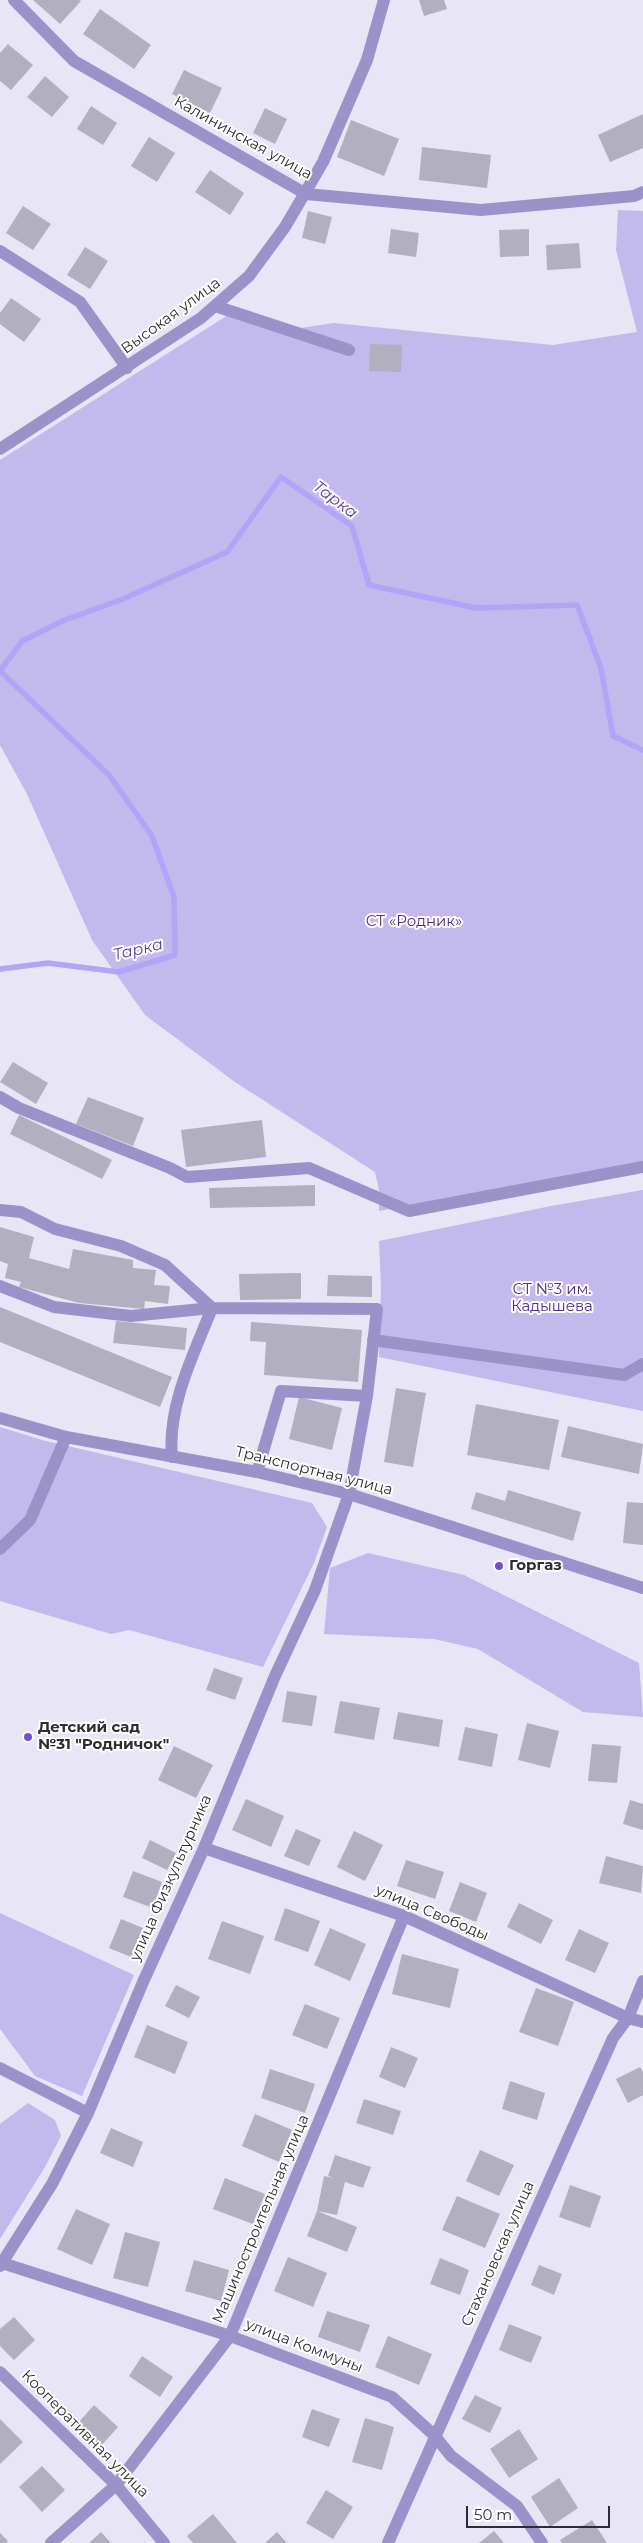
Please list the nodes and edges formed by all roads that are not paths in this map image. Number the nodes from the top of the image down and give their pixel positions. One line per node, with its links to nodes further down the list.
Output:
1 (14, 0): 4 (street, Калининская улица)
2 (384, 0): 4 (street, Высокая улица)
3 (643, 192): 4 (street, Калининская улица)
4 (306, 194): 6 (street, Высокая улица)
5 (0, 251): 8 (street)
6 (215, 306): 7 (street); 8 (street, Высокая улица)
7 (348, 350)
8 (127, 368): 9 (street, Высокая улица)
9 (0, 449)
10 (0, 1097): 11 (street)
11 (643, 1167)
12 (0, 1210): 14 (street)
13 (0, 1286): 14 (street)
14 (212, 1308): 15 (street, улица Физкультурника); 20 (street)
15 (373, 1340): 16 (street); 17 (street, улица Физкультурника)
16 (643, 1364)
17 (367, 1396): 21 (street); 22 (street, улица Физкультурника)
18 (0, 1418): 19 (street, Транспортная улица)
19 (66, 1437): 20 (street, Транспортная улица); 23 (street)
20 (172, 1457): 21 (street, Транспортная улица)
21 (256, 1472): 22 (street, Транспортная улица)
22 (349, 1494): 24 (street, Транспортная улица); 25 (street, улица Физкультурника)
23 (0, 1549)
24 (643, 1588)
25 (204, 1848): 26 (street, улица Свободы); 31 (street, улица Физкультурника)
26 (404, 1916): 28 (street, улица Свободы); 33 (street, Машиностроительная улица)
27 (643, 1981): 28 (street, Стахановская улица)
28 (628, 2018): 29 (street, улица Свободы); 35 (street, Стахановская улица)
29 (643, 2022)
30 (0, 2068): 31 (street)
31 (88, 2113): 32 (street, улица Физкультурника)
32 (1, 2265): 33 (street, улица Коммуны)
33 (230, 2336): 35 (street, улица Коммуны); 36 (street, Машиностроительная улица)
34 (0, 2372): 36 (street, Кооперативная улица)
35 (434, 2435): 39 (street, Стахановская улица); 40 (street, улица Коммуны)
36 (116, 2485): 37 (street, Машиностроительная улица); 38 (street, Кооперативная улица)
37 (51, 2543)
38 (164, 2543)
39 (388, 2543)
40 (542, 2543)

